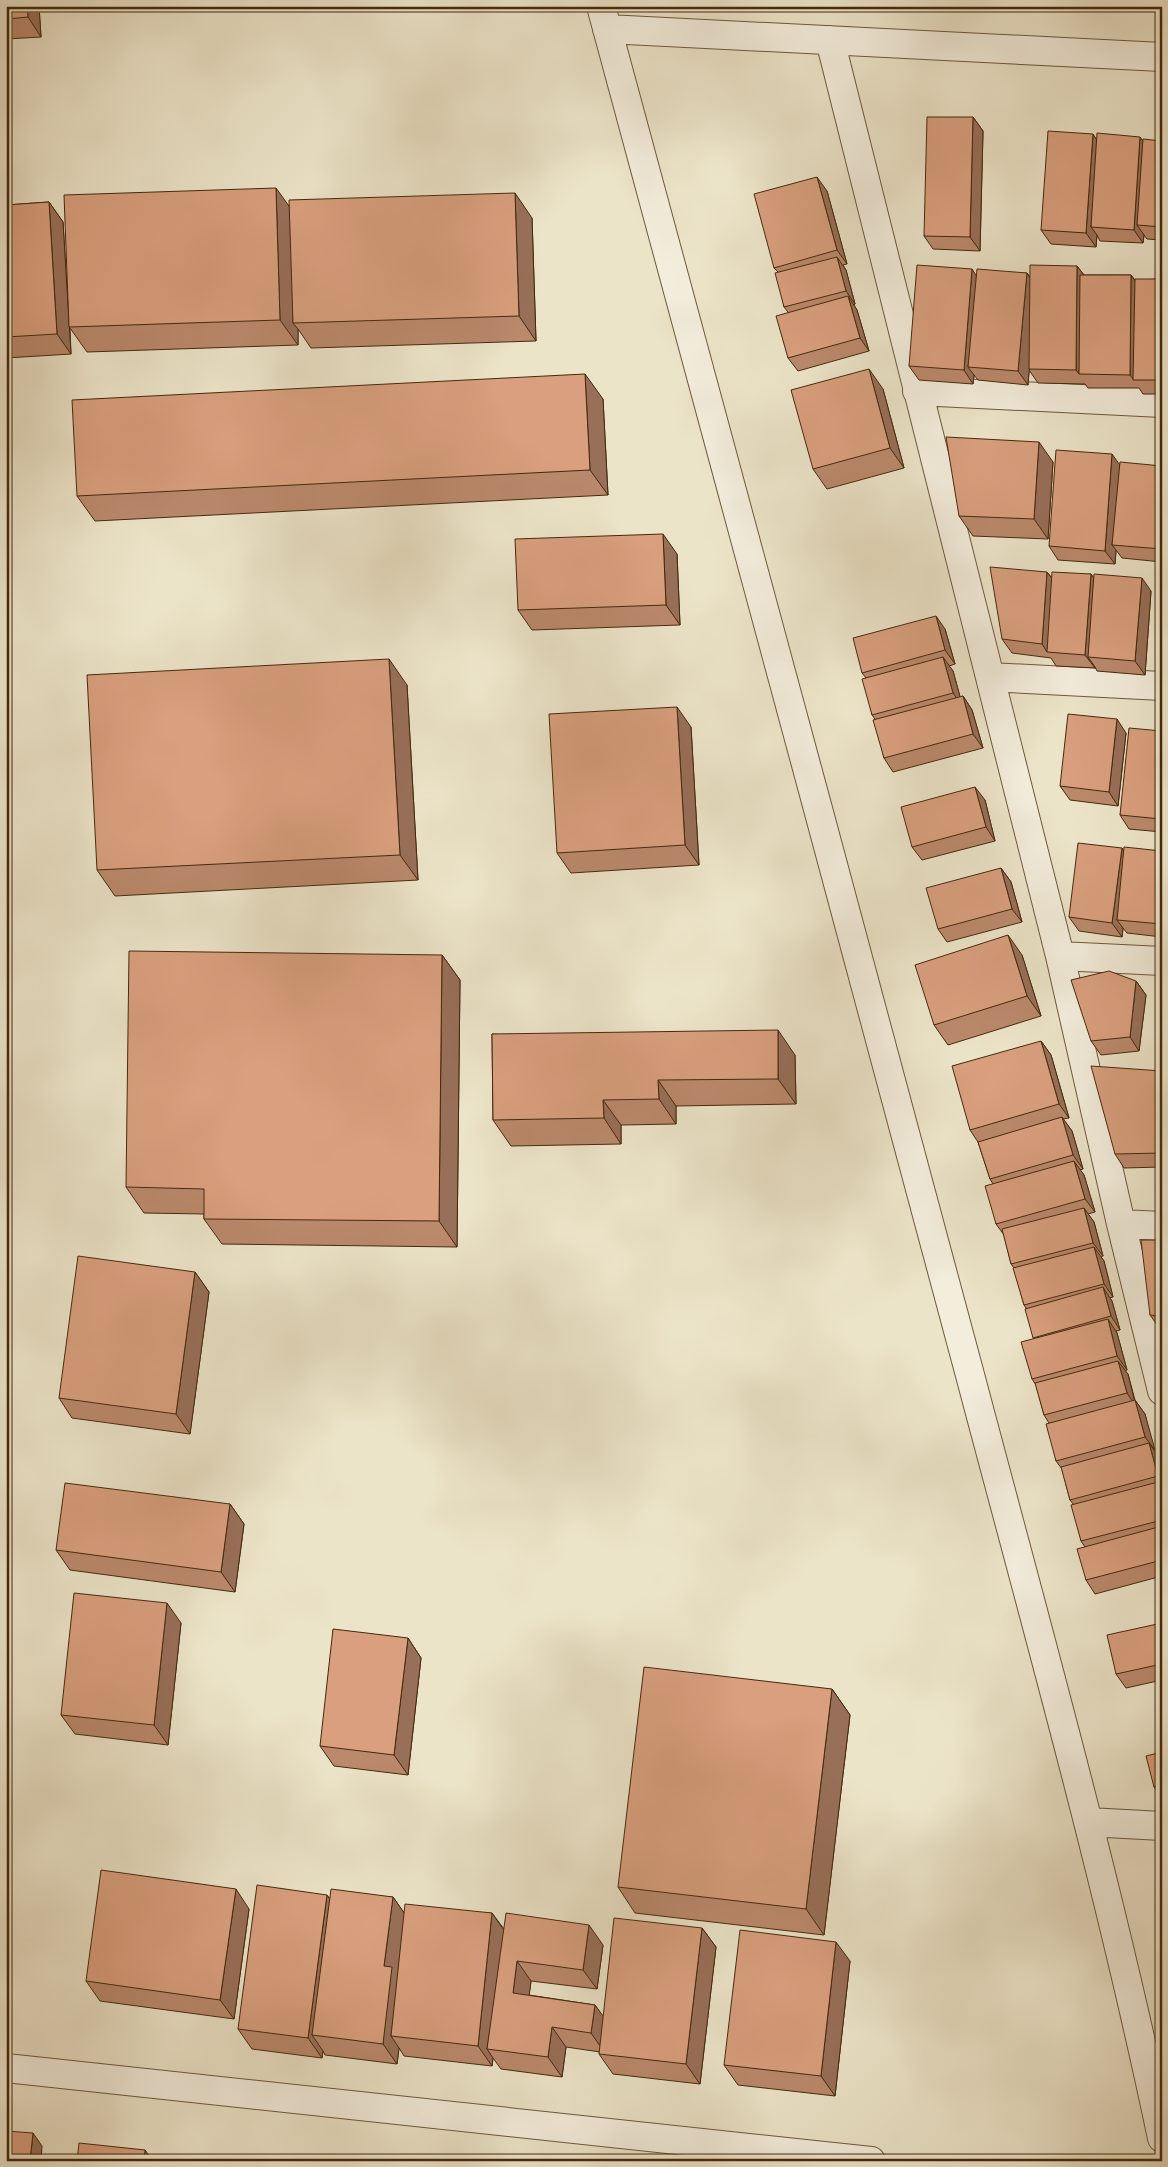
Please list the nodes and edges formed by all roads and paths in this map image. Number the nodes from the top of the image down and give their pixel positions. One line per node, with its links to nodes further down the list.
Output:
1 (604, 18): 2 (street); 13 (street)
2 (830, 40): 3 (street); 4 (street)
3 (1162, 57)
4 (916, 391): 5 (street); 6 (street)
5 (1162, 403)
6 (990, 677): 7 (street); 8 (street)
7 (1162, 686)
8 (1060, 956): 9 (street); 10 (street)
9 (1162, 961)
10 (1121, 1224): 11 (street); 12 (street)
11 (1162, 1226)
12 (1162, 1391)
13 (1088, 1822): 14 (street); 16 (street)
14 (1162, 1826)
15 (6, 2068): 17 (street)
16 (1162, 2138)
17 (871, 2161)

